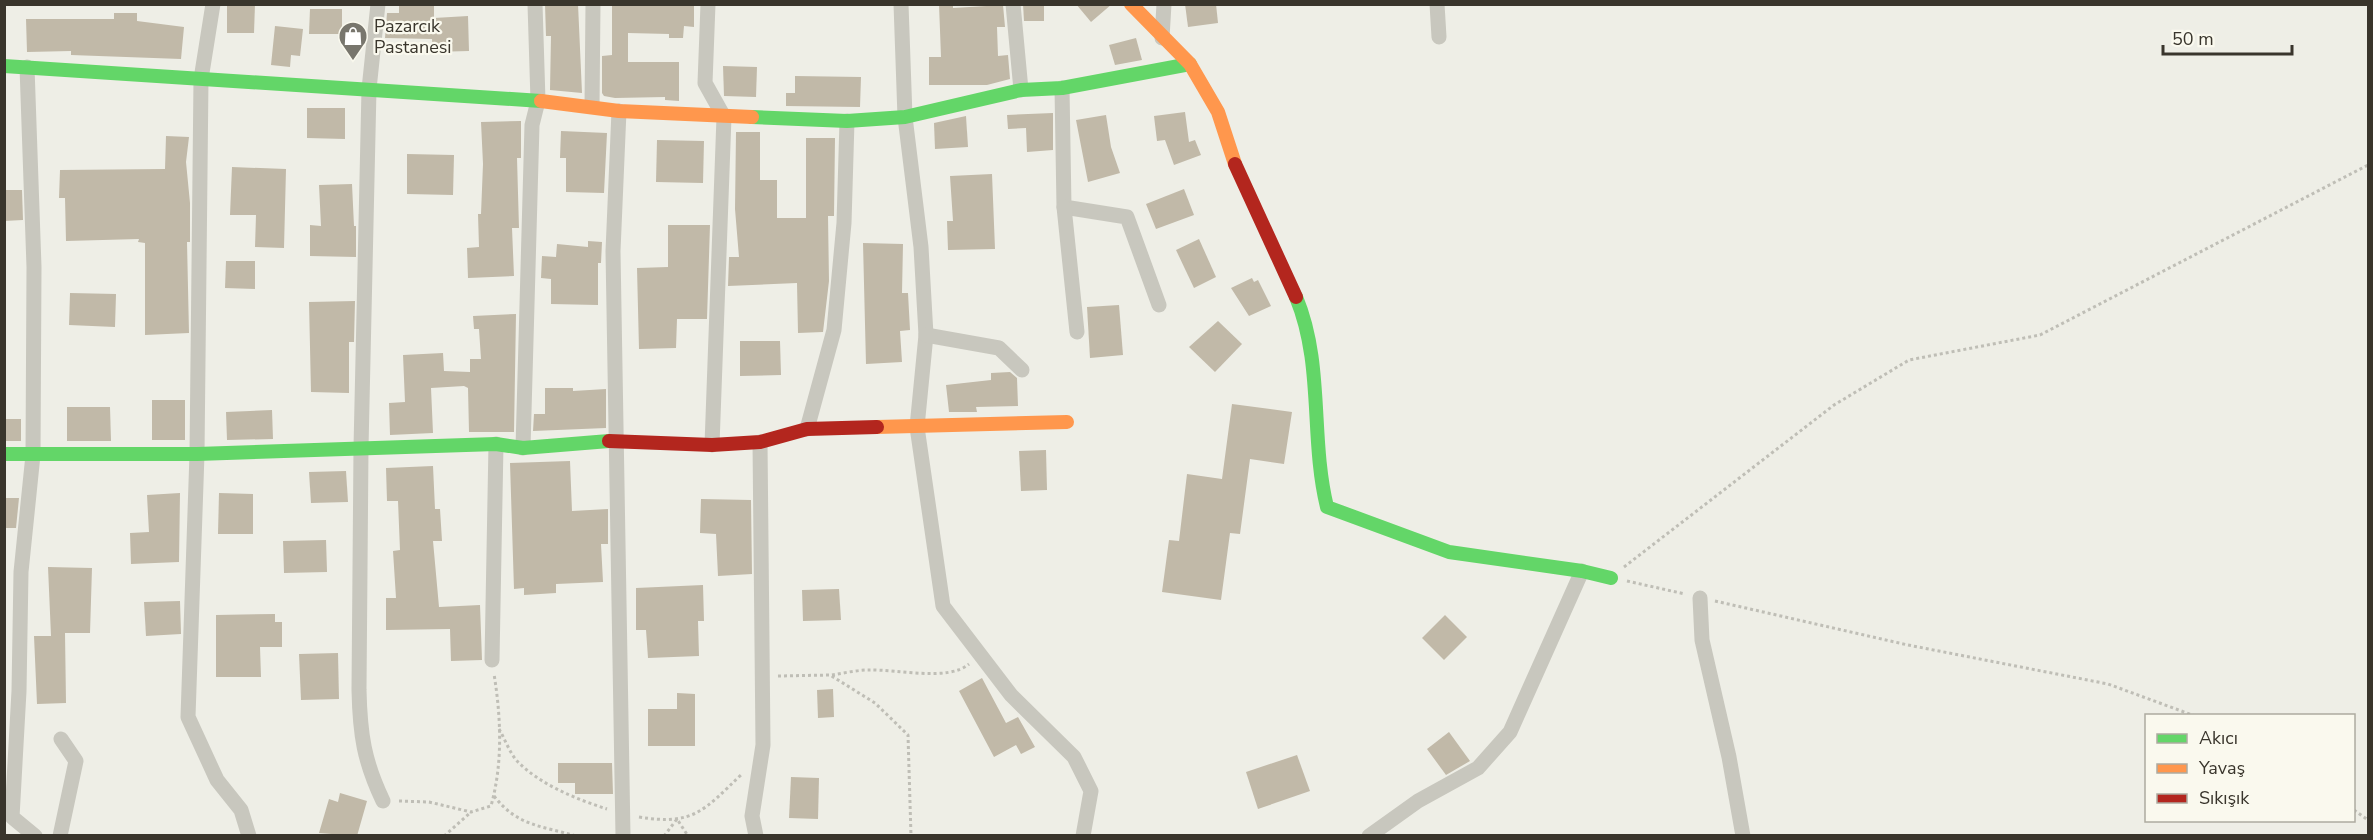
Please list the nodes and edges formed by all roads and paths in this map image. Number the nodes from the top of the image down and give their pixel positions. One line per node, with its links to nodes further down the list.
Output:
1 (213, 4): 16 (street)
2 (378, 4): 18 (street)
3 (535, 4): 20 (street)
4 (593, 4): 21 (street)
5 (708, 4): 23 (street)
6 (901, 4): 24 (street)
7 (1013, 4): 19 (street)
8 (1131, 4): 12 (street)
9 (1164, 4): 12 (street)
10 (1437, 4): 11 (street)
11 (1439, 37)
12 (1162, 38): 13 (street)
13 (1190, 64): 17 (street); 44 (street)
14 (4, 66): 15 (street)
15 (27, 67): 16 (street); 43 (street)
16 (201, 79): 18 (street); 42 (street)
17 (1062, 88): 19 (street); 27 (street)
18 (369, 89): 20 (street); 39 (street)
19 (1021, 90): 24 (street)
20 (538, 101): 21 (street); 40 (street)
21 (592, 106): 22 (street)
22 (619, 111): 23 (street); 35 (street)
23 (724, 117): 25 (street); 38 (street)
24 (905, 117): 25 (street); 30 (street)
25 (847, 121): 34 (street)
26 (2368, 165): 45 (path)
27 (1064, 207): 28 (street); 29 (street)
28 (1159, 305)
29 (1077, 332)
30 (926, 335): 31 (street); 33 (street)
31 (1022, 370)
32 (1067, 422): 33 (street)
33 (917, 427): 34 (street); 47 (street)
34 (807, 429): 36 (street)
35 (616, 440): 38 (street); 40 (street); 59 (street)
36 (760, 442): 38 (street); 49 (street)
37 (496, 444): 39 (street); 40 (street); 48 (street)
38 (712, 445)
39 (361, 448): 42 (street); 56 (street)
40 (523, 448)
41 (4, 453): 43 (street)
42 (197, 454): 43 (street); 64 (street)
43 (33, 455): 62 (street)
44 (1582, 571): 45 (street); 73 (street)
45 (1611, 578): 46 (path)
46 (1700, 598): 51 (path); 74 (street)
47 (980, 654): 50 (path); 72 (street)
48 (492, 660): 52 (path)
49 (761, 675): 50 (path); 54 (street)
50 (830, 675): 71 (path)
51 (2189, 714)
52 (499, 729): 55 (path); 59 (path)
53 (61, 739): 63 (street)
54 (760, 767): 60 (path); 70 (street)
55 (494, 796): 58 (path); 66 (path)
56 (383, 801): 58 (path)
57 (2355, 811): 61 (path)
58 (471, 812): 65 (path)
59 (623, 814): 60 (path); 67 (street)
60 (677, 819): 68 (path); 69 (path)
61 (2368, 819)
62 (35, 836)
63 (60, 836)
64 (249, 836)
65 (444, 836)
66 (576, 836)
67 (623, 836)
68 (664, 836)
69 (688, 836)
70 (756, 836)
71 (911, 836)
72 (1083, 836)
73 (1369, 836)
74 (1743, 836)

